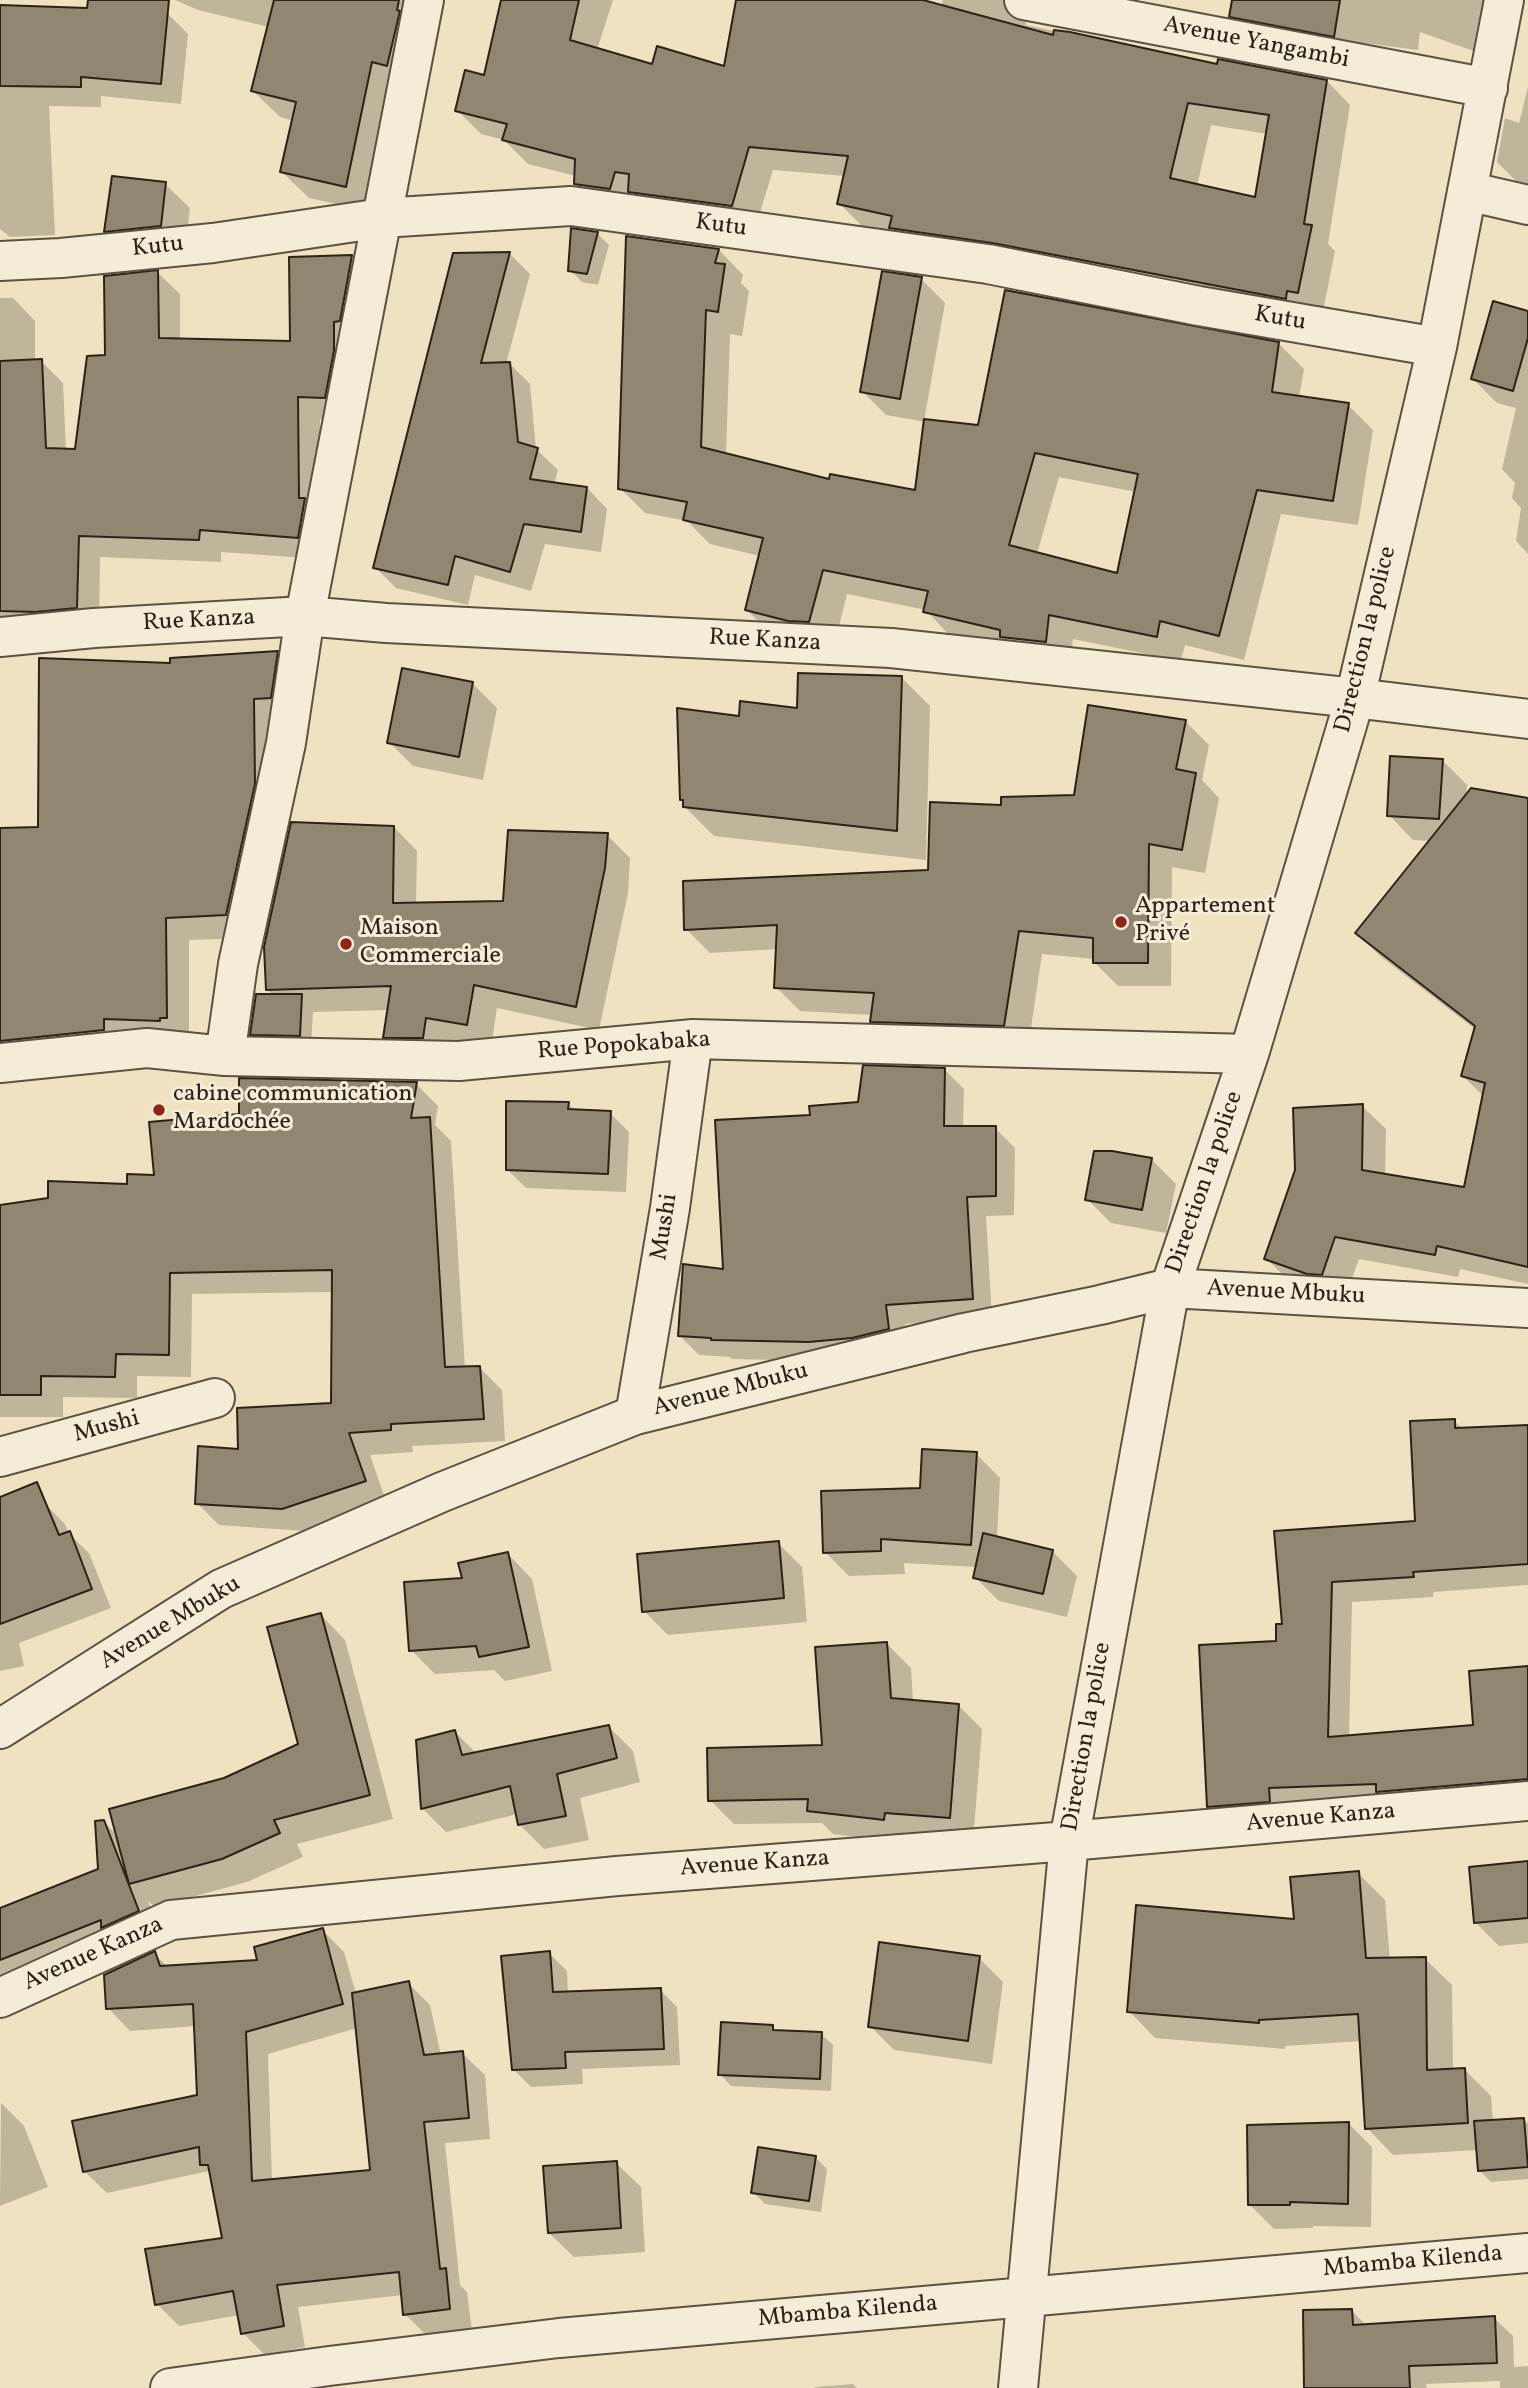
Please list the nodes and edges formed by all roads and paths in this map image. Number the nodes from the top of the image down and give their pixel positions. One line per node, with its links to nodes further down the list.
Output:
1 (424, 0): 7 (street)
2 (1024, 0): 4 (street, Avenue Yangambi)
3 (1504, 0): 4 (street, Direction la police)
4 (1488, 88): 5 (street, Direction la police)
5 (1467, 191): 6 (street); 9 (street, Direction la police)
6 (1528, 205)
7 (382, 218): 8 (street, Kutu); 9 (street, Kutu); 10 (street)
8 (0, 261)
9 (1437, 347): 12 (street, Direction la police)
10 (305, 616): 11 (street, Rue Kanza); 12 (street, Rue Kanza); 16 (street)
11 (0, 637)
12 (1355, 698): 13 (street, Rue Kanza); 15 (street, Direction la police)
13 (1528, 719)
14 (692, 1039): 15 (street, Rue Popokabaka); 16 (street, Rue Popokabaka); 21 (street, Mushi)
15 (1250, 1054): 18 (street, Direction la police)
16 (225, 1056): 17 (street, Rue Popokabaka)
17 (0, 1063)
18 (1170, 1288): 19 (street, Avenue Mbuku); 21 (street, Avenue Mbuku); 25 (street, Direction la police)
19 (1528, 1308)
20 (215, 1398): 22 (street, Mushi)
21 (635, 1415): 23 (street, Avenue Mbuku)
22 (0, 1457)
23 (0, 1729)
24 (1528, 1801): 25 (street, Avenue Kanza)
25 (1069, 1841): 26 (street, Avenue Kanza); 28 (street, Direction la police)
26 (0, 1998)
27 (1528, 2253): 28 (street, Mbamba Kilenda)
28 (1028, 2298): 29 (street, Mbamba Kilenda); 30 (street, Direction la police)
29 (170, 2388)
30 (1018, 2388)

